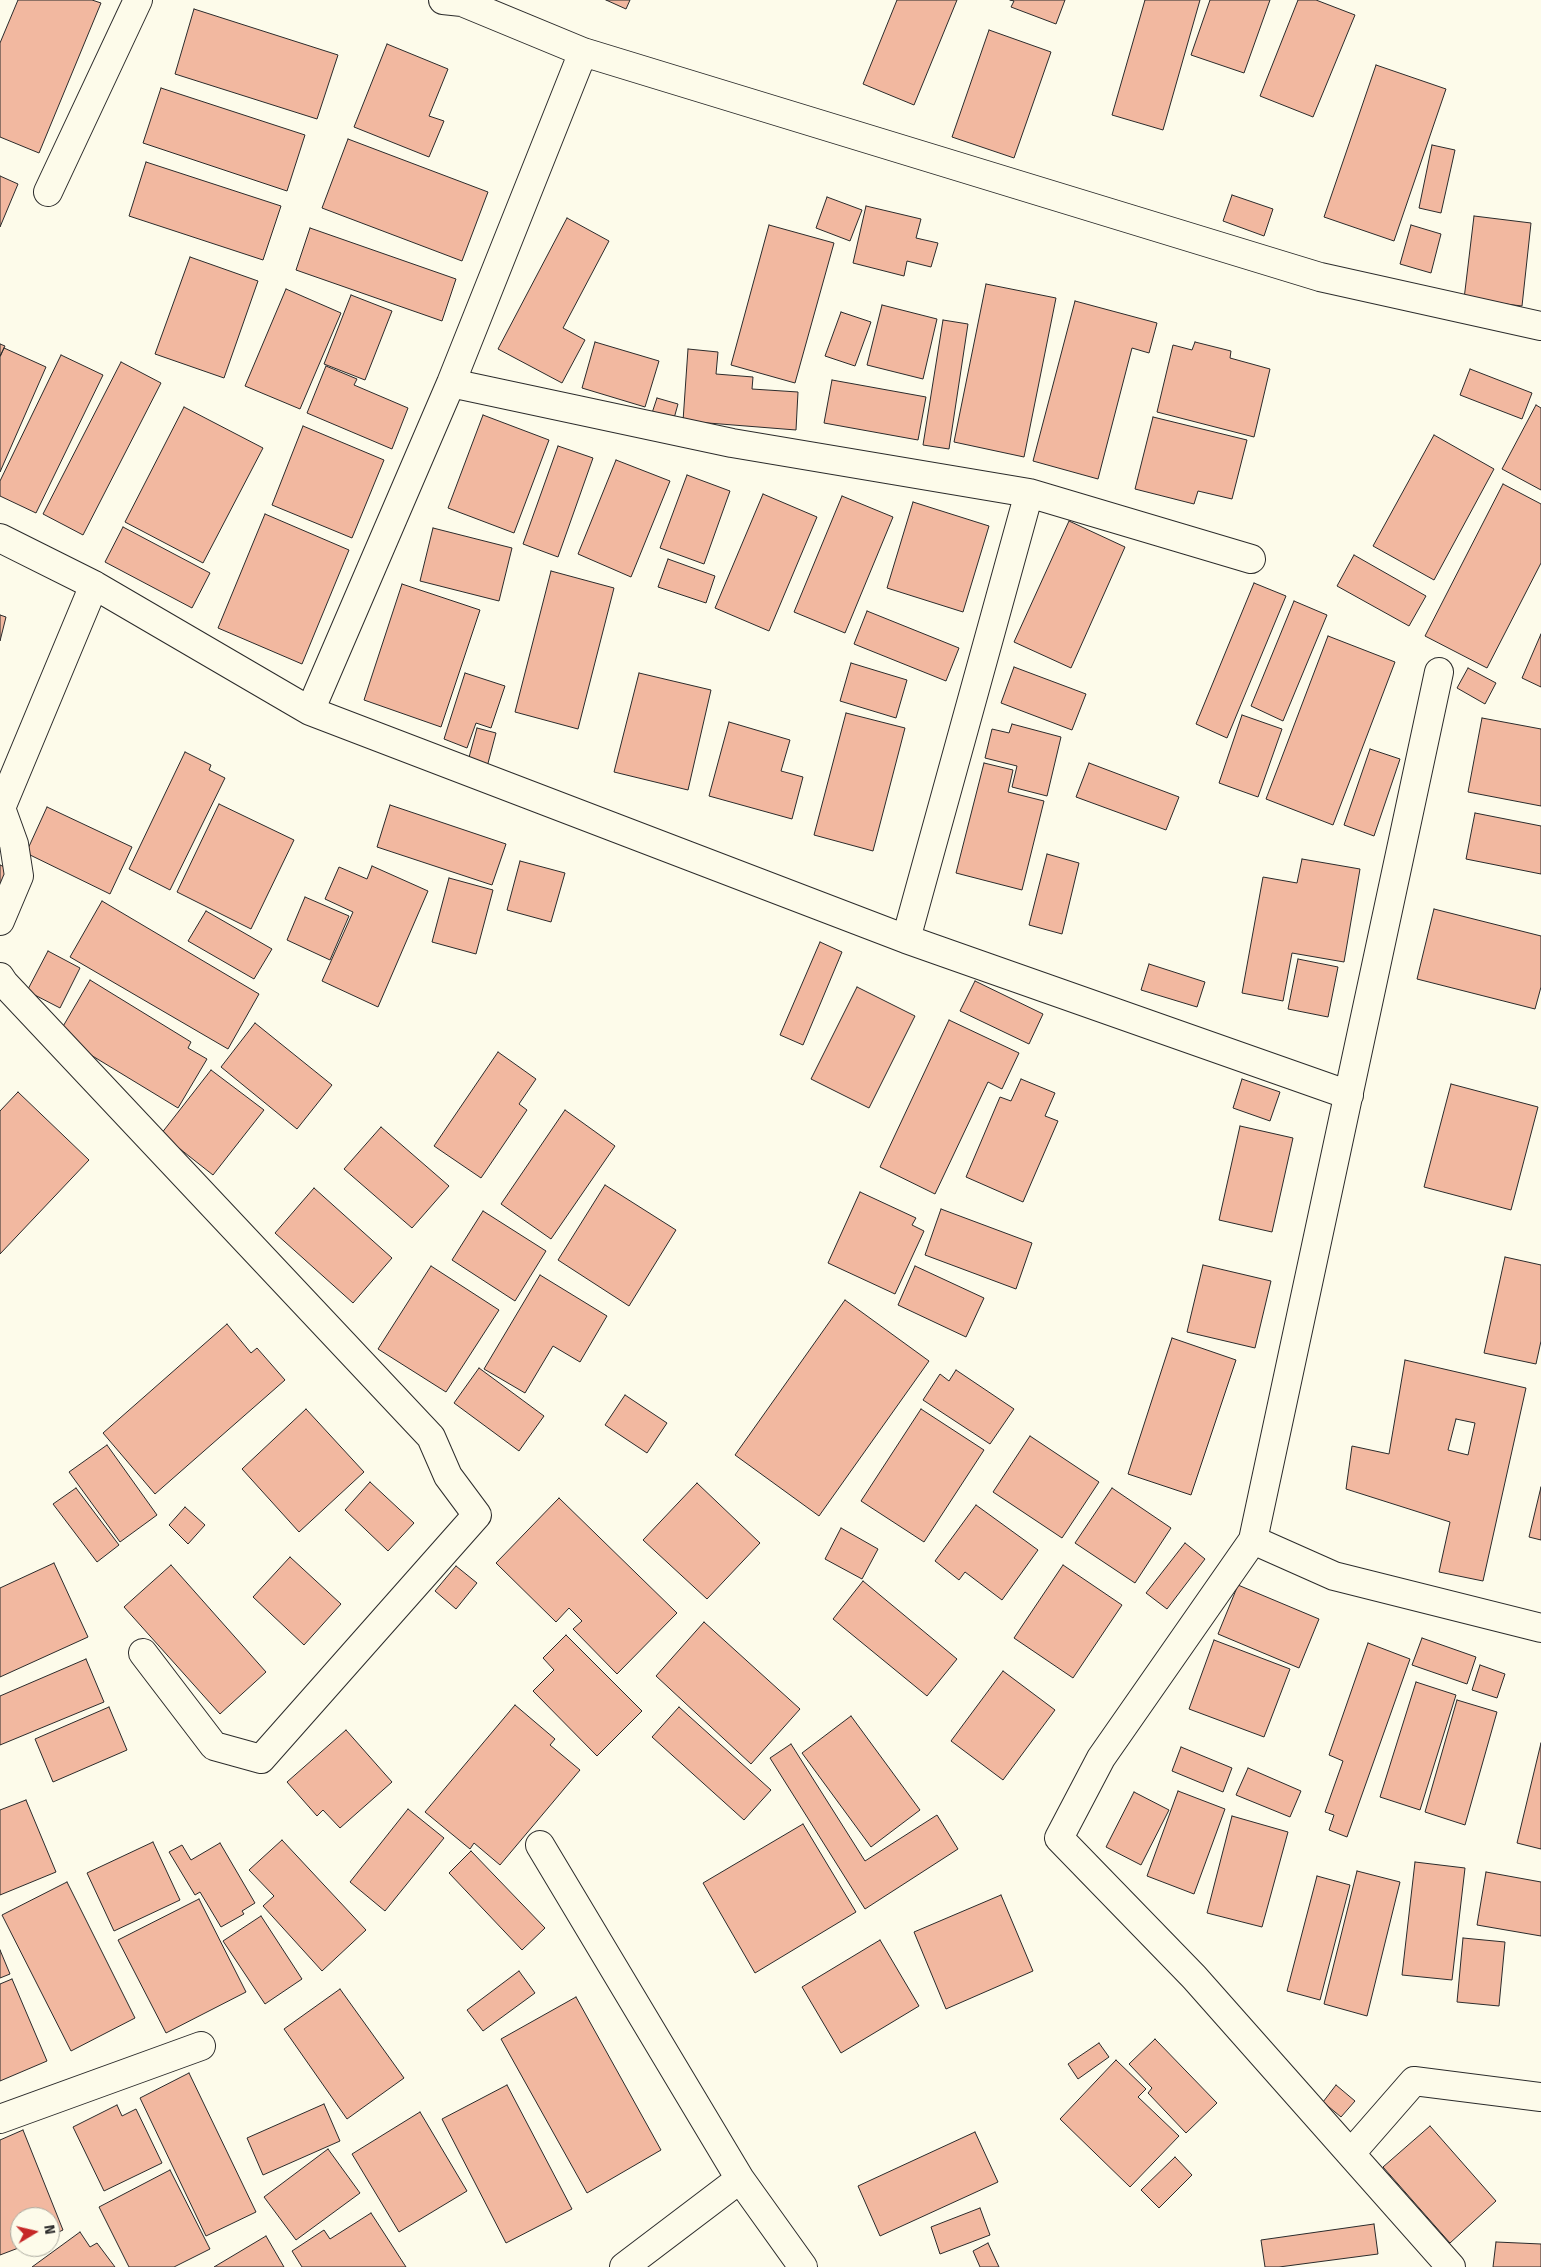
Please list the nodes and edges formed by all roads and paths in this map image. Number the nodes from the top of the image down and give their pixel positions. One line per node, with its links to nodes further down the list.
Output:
1 (138, 0): 4 (street)
2 (456, 1): 3 (street)
3 (583, 52): 5 (street); 6 (street)
4 (48, 192)
5 (1541, 326)
6 (452, 383): 7 (street); 12 (street)
7 (1029, 493): 9 (street); 15 (street)
8 (0, 538): 10 (street)
9 (1251, 559)
10 (94, 585): 12 (street); 13 (street)
11 (1439, 672): 17 (street)
12 (310, 711): 15 (street)
13 (1, 808): 14 (street)
14 (0, 921)
15 (906, 938): 17 (street)
16 (0, 976): 20 (street)
17 (1349, 1095): 18 (street)
18 (1253, 1540): 19 (street); 25 (street)
19 (1541, 1628)
20 (143, 1653)
21 (540, 1845): 26 (street)
22 (201, 2046): 24 (street)
23 (1541, 2097): 25 (street)
24 (0, 2118)
25 (1352, 2152): 29 (street)
26 (740, 2179): 27 (street); 28 (street)
27 (624, 2267)
28 (802, 2267)
29 (1451, 2267)

